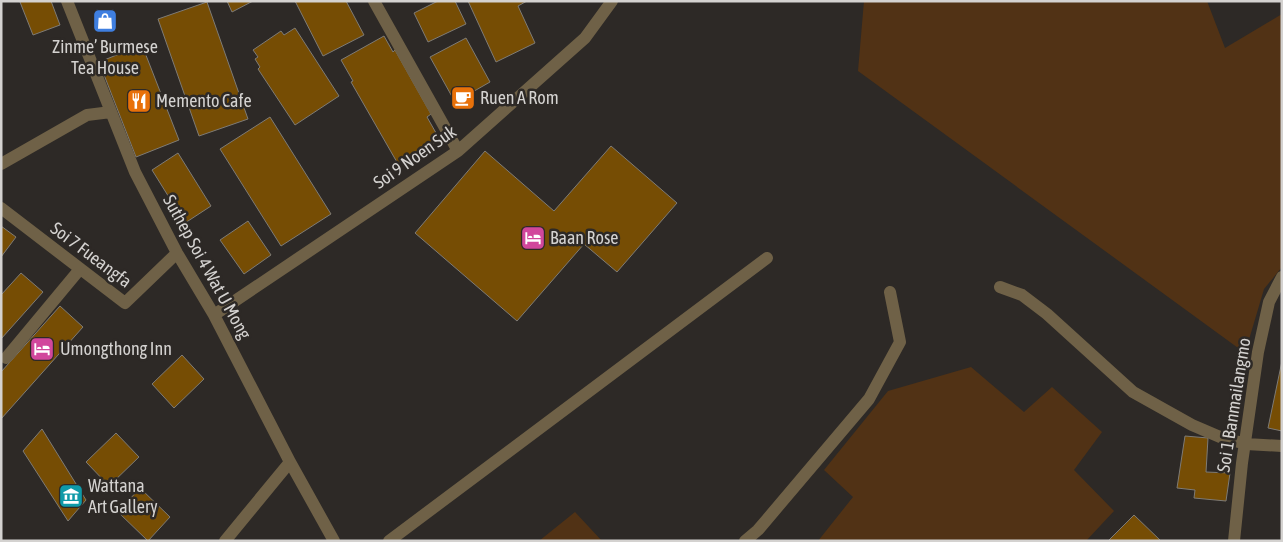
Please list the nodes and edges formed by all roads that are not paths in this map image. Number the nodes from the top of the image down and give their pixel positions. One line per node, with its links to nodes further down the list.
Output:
1 (68, 1): 4 (street, Suthep Soi 4 Wat U Mong)
2 (374, 1): 5 (street)
3 (612, 1): 5 (street, Soi 9 Noen Suk)
4 (111, 112): 6 (street); 8 (street, Suthep Soi 4 Wat U Mong)
5 (458, 150): 14 (street, Soi 9 Noen Suk)
6 (1, 164)
7 (1, 208): 10 (street, Soi 7 Fueangfa)
8 (177, 253): 10 (street, Soi 7 Fueangfa); 14 (street, Suthep Soi 4 Wat U Mong)
9 (767, 258): 21 (street)
10 (80, 269): 15 (street)
11 (1282, 277): 16 (street, Soi 1 Banmailangmo)
12 (1000, 287): 16 (street)
13 (890, 292): 22 (street)
14 (214, 315): 18 (street, Suthep Soi 4 Wat U Mong)
15 (6, 358)
16 (1246, 444): 17 (street); 23 (street, Soi 1 Banmailangmo)
17 (1282, 446)
18 (290, 462): 19 (street); 20 (street, Suthep Soi 4 Wat U Mong)
19 (225, 541)
20 (334, 541)
21 (390, 541)
22 (746, 541)
23 (1234, 541)

